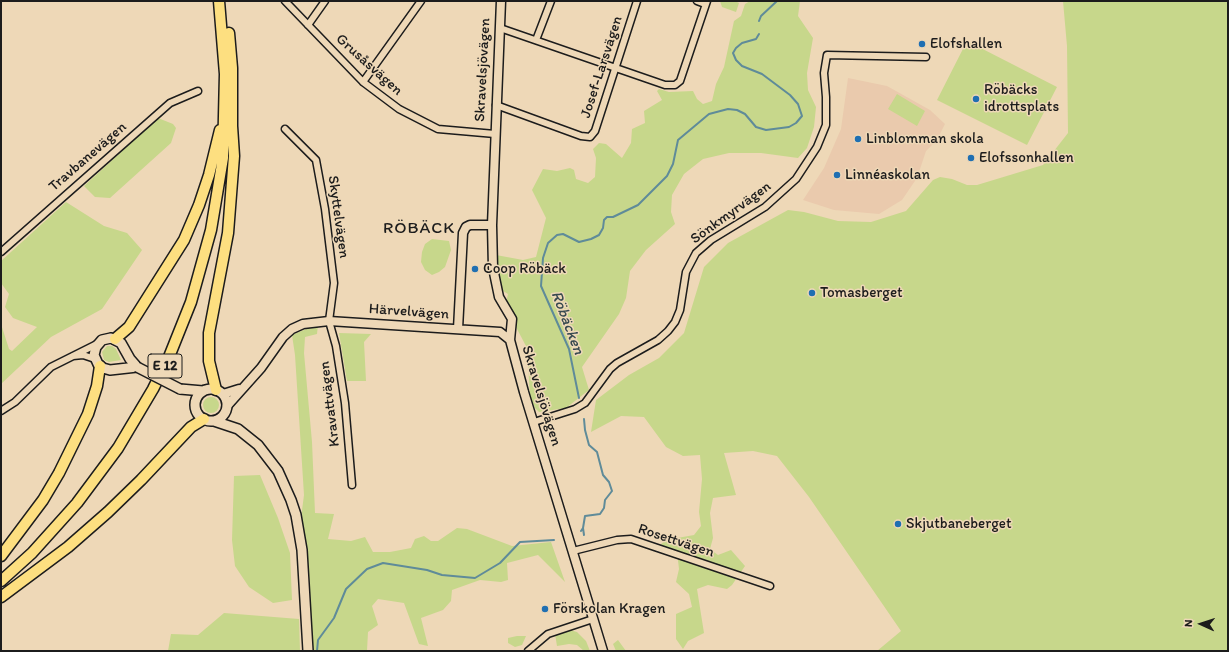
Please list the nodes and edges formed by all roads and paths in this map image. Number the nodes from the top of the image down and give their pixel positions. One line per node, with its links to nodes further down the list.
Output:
1 (219, 1): 18 (highway, E 12)
2 (226, 1): 20 (highway, E 12)
3 (285, 1): 11 (street, Grusåsvägen)
4 (325, 1): 11 (street)
5 (421, 1): 16 (street)
6 (501, 1): 12 (street, Skravelsjövägen)
7 (551, 1): 13 (street)
8 (637, 1): 15 (street, Josef-Larsvägen)
9 (698, 1): 10 (street)
10 (706, 3): 15 (street)
11 (308, 25): 16 (street, Grusåsvägen)
12 (500, 28): 13 (street); 19 (street, Skravelsjövägen)
13 (536, 40): 15 (street)
14 (926, 57): 42 (street, Sönkmyrvägen)
15 (615, 69): 19 (street, Josef-Larsvägen)
16 (363, 82): 22 (street, Grusåsvägen)
17 (198, 91): 24 (street, Travbanevägen)
18 (225, 103): 27 (highway); 47 (highway, E 12)
19 (496, 105): 22 (street, Skravelsjövägen)
20 (232, 126): 36 (highway); 49 (highway, E 12)
21 (285, 128): 25 (street, Skyttelvägen)
22 (494, 134): 23 (street, Skravelsjövägen)
23 (492, 225): 26 (street); 28 (street, Skravelsjövägen)
24 (1, 252)
25 (329, 321): 26 (street, Härvelvägen); 33 (street, Härvelvägen); 44 (street, Kravattvägen)
26 (458, 329): 28 (street, Härvelvägen)
27 (115, 339): 29 (main road); 32 (main road)
28 (510, 340): 42 (street, Skravelsjövägen)
29 (98, 344): 30 (street); 31 (main road)
30 (68, 358): 31 (street); 39 (street)
31 (97, 362): 32 (main road); 46 (highway)
32 (137, 368): 34 (main road, bridge)
33 (242, 388): 36 (street); 38 (street)
34 (180, 389): 35 (main road); 37 (main road)
35 (203, 391): 36 (main road); 37 (main road)
36 (220, 392): 38 (main road)
37 (195, 404): 40 (main road)
38 (226, 409): 41 (main road); 43 (main road)
39 (1, 411)
40 (204, 419): 41 (main road); 50 (highway)
41 (214, 421): 43 (main road)
42 (534, 422): 45 (street, Skravelsjövägen)
43 (238, 429): 52 (main road)
44 (352, 485)
45 (573, 552): 48 (street, Rosettvägen); 51 (street, Skravelsjövägen)
46 (1, 556)
47 (1, 581)
48 (770, 586)
49 (1, 587)
50 (1, 597)
51 (593, 619): 53 (street); 54 (street, Skravelsjövägen)
52 (308, 651)
53 (528, 651)
54 (603, 651)

